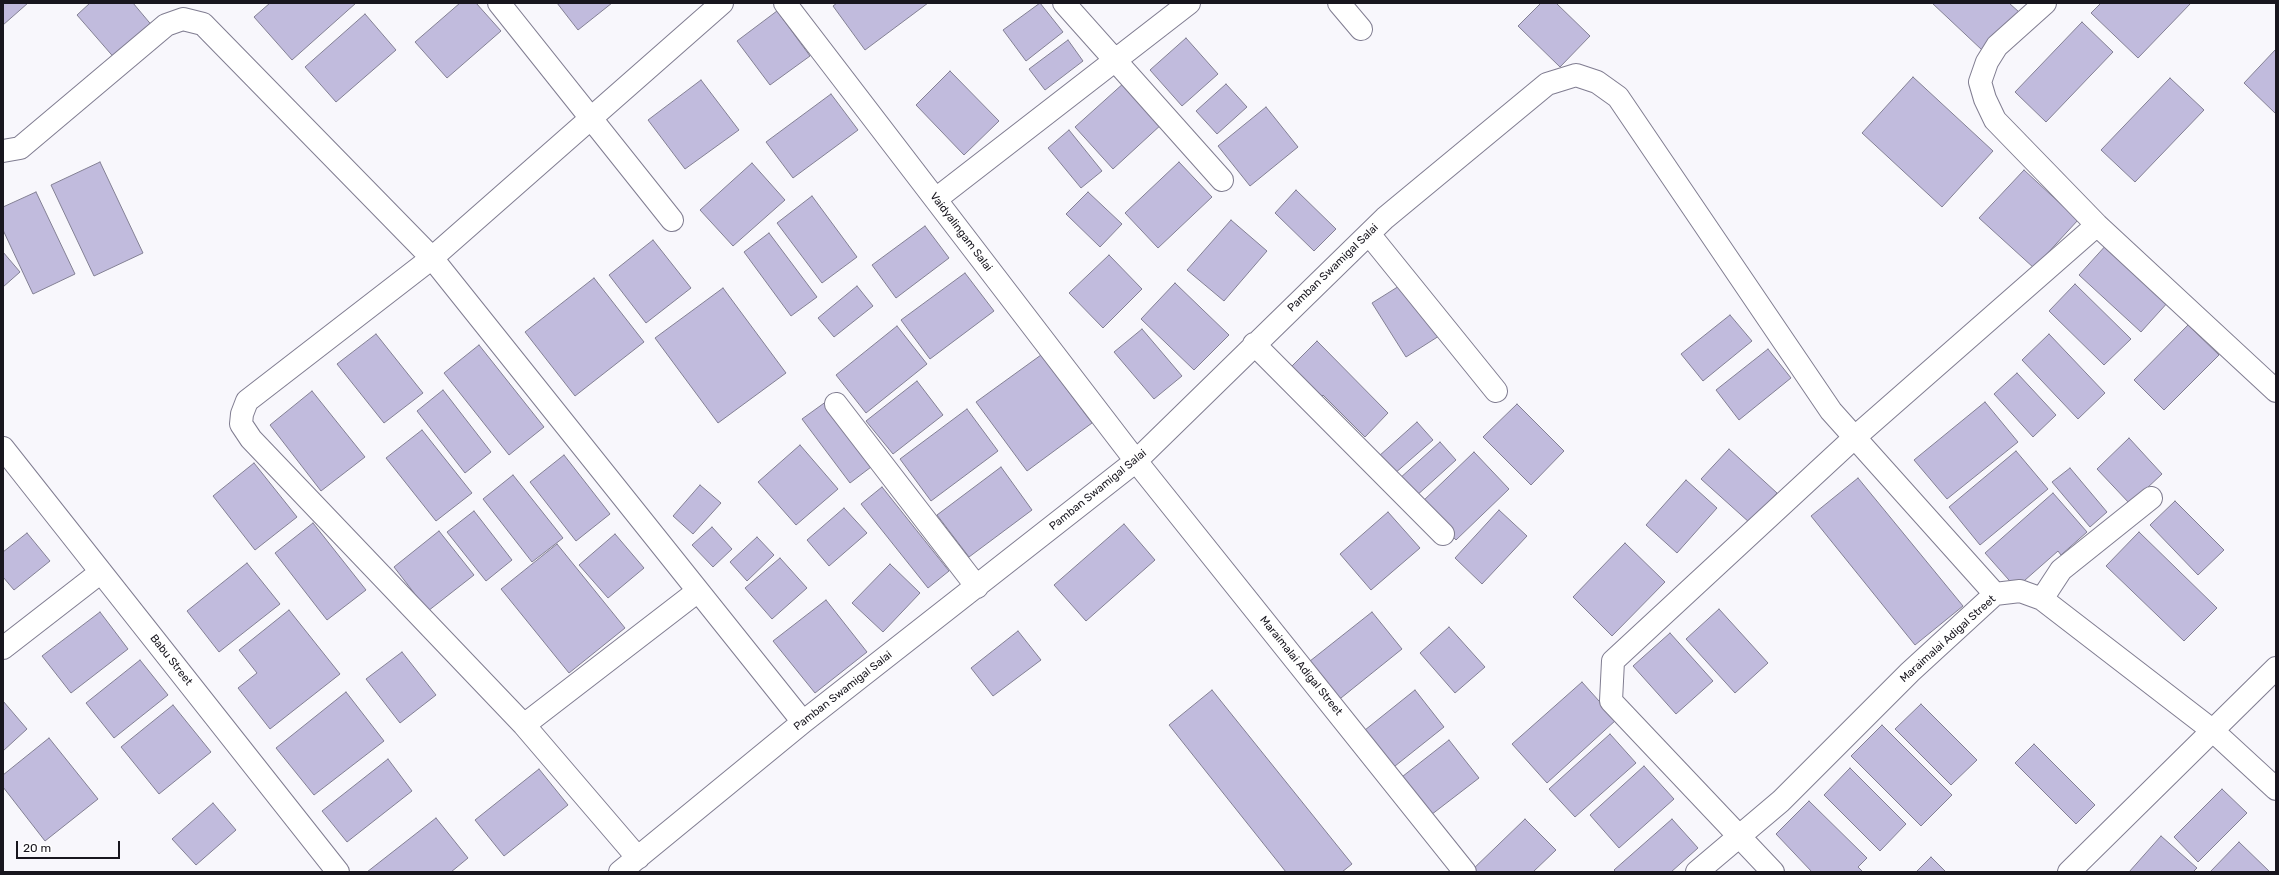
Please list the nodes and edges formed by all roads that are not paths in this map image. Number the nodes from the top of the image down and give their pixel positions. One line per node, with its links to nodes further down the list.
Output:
1 (499, 3): 10 (street)
2 (722, 3): 10 (street)
3 (785, 3): 13 (street, Vaidyalingam Salai)
4 (1064, 3): 9 (street)
5 (1189, 3): 9 (street)
6 (1339, 3): 8 (street)
7 (2045, 3): 15 (street)
8 (1361, 29)
9 (1115, 62): 12 (street); 13 (street)
10 (591, 117): 14 (street); 17 (street)
11 (3, 151): 17 (street)
12 (1222, 180)
13 (936, 199): 24 (street, Vaidyalingam Salai)
14 (672, 220)
15 (2097, 225): 20 (street); 22 (street)
16 (1369, 234): 18 (street, Pamban Swamigal Salai); 19 (street); 22 (street, Pamban Swamigal Salai)
17 (432, 258): 29 (street); 35 (street)
18 (1254, 344): 24 (street, Pamban Swamigal Salai); 26 (street)
19 (1496, 391)
20 (2276, 391)
21 (836, 404): 28 (street)
22 (1854, 438): 30 (street); 38 (street)
23 (3, 448): 27 (street, Babu Street)
24 (1136, 461): 28 (street, Pamban Swamigal Salai); 43 (street, Maraimalai Adigal Street)
25 (2151, 498): 31 (street)
26 (1443, 534)
27 (101, 572): 32 (street); 41 (street, Babu Street)
28 (976, 587): 34 (street, Pamban Swamigal Salai)
29 (698, 591): 34 (street); 35 (street)
30 (1995, 594): 31 (street, Maraimalai Adigal Street); 38 (street, Maraimalai Adigal Street)
31 (2042, 599): 36 (street, Maraimalai Adigal Street)
32 (3, 648)
33 (2276, 668): 36 (street)
34 (803, 722): 39 (street, Pamban Swamigal Salai)
35 (524, 725): 39 (street)
36 (2212, 730): 37 (street, Maraimalai Adigal Street); 40 (street)
37 (2276, 789)
38 (1739, 838): 44 (street, Maraimalai Adigal Street); 45 (street)
39 (638, 858): 42 (street, Pamban Swamigal Salai)
40 (2080, 868)
41 (338, 872)
42 (620, 872)
43 (1465, 872)
44 (1697, 872)
45 (1772, 872)

